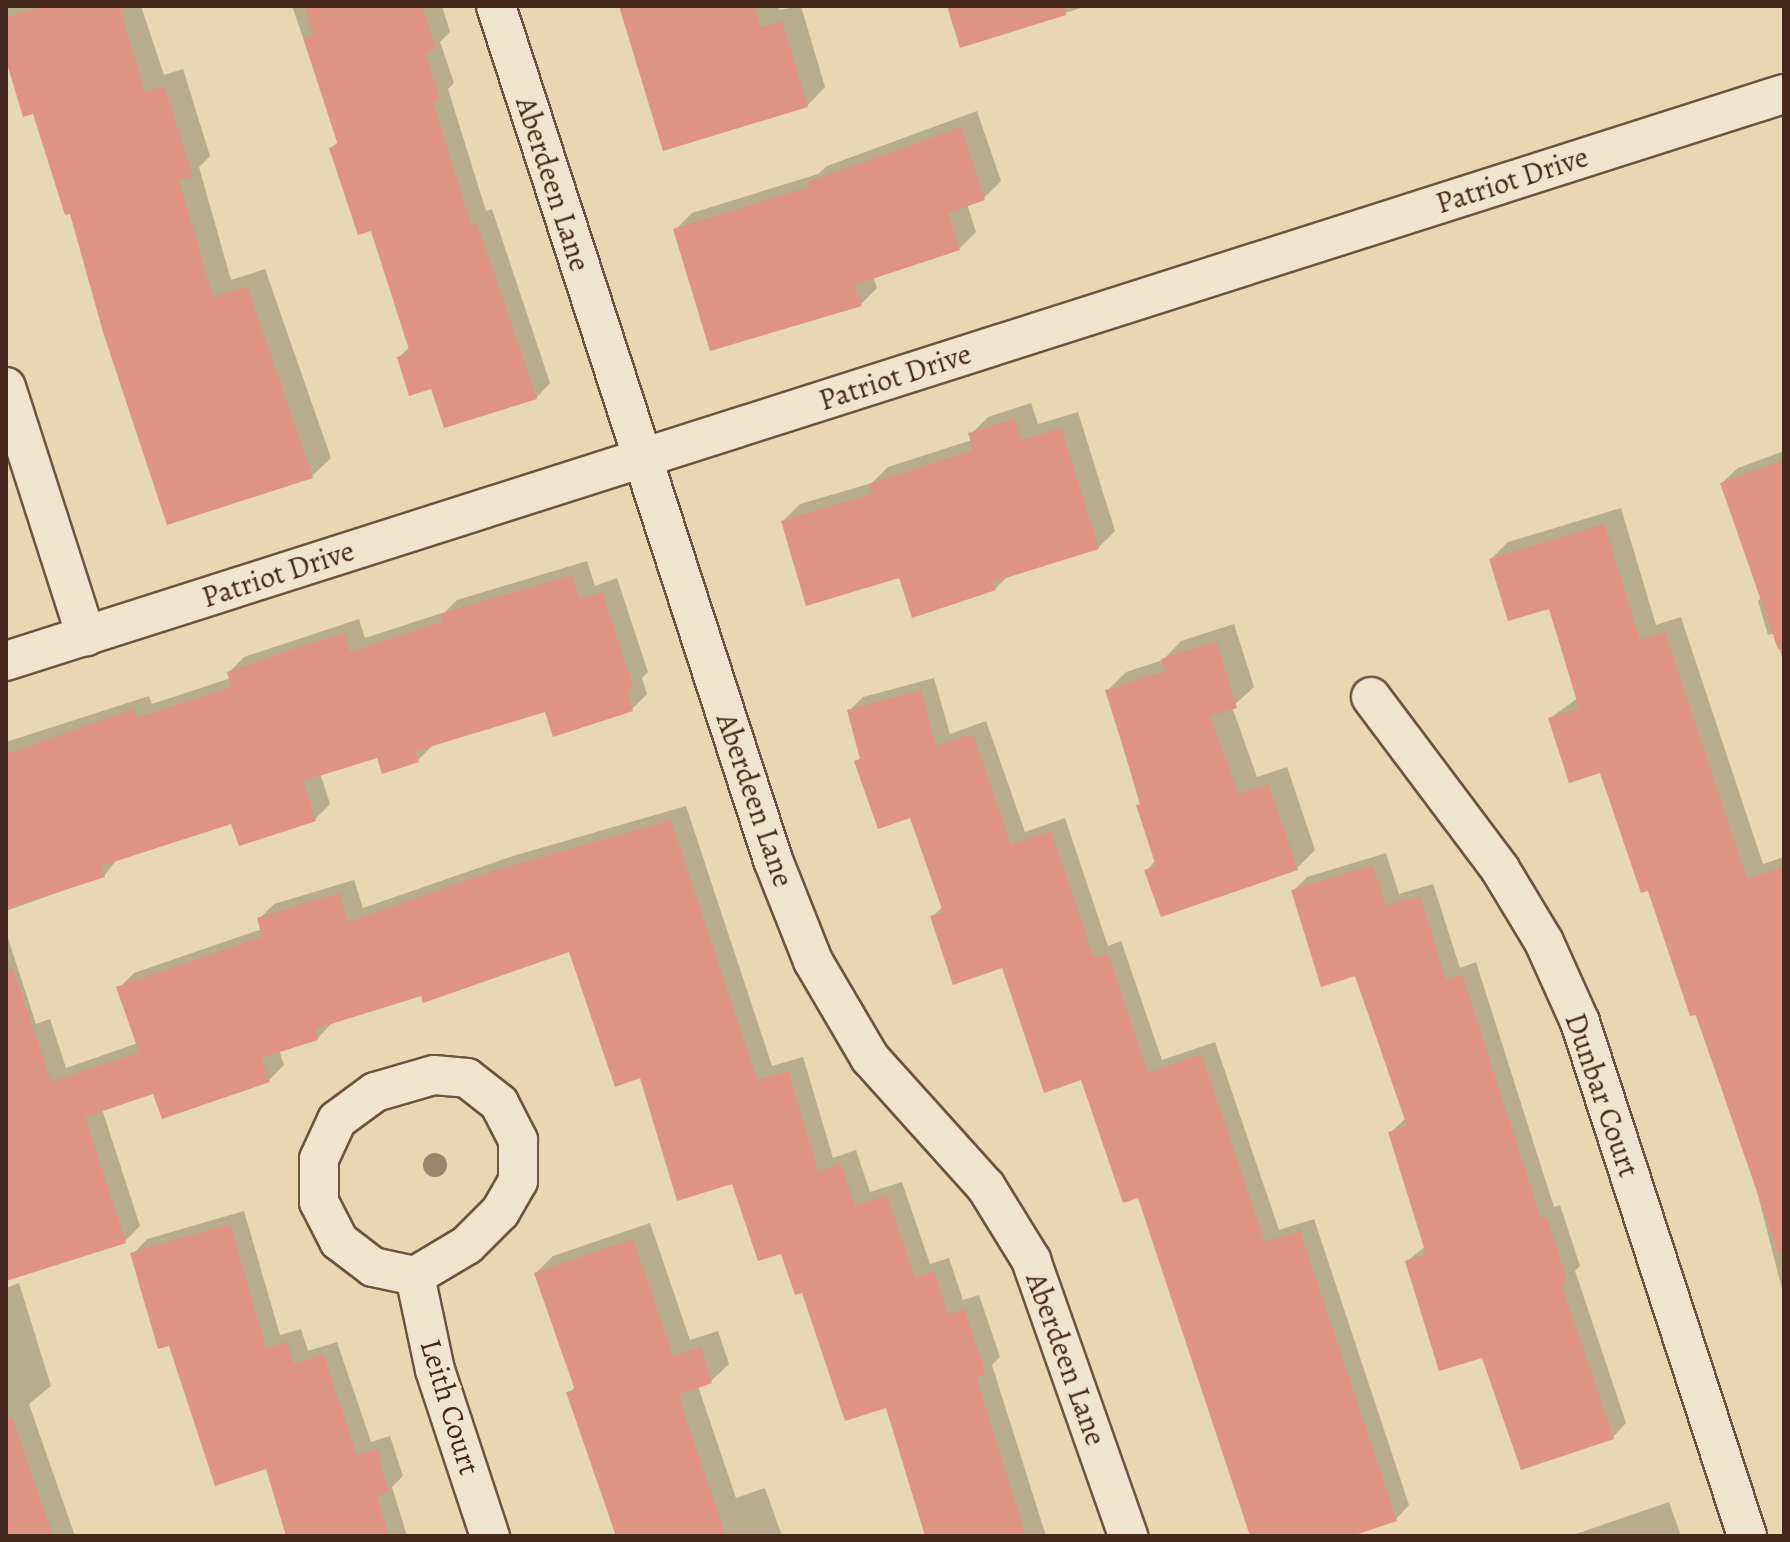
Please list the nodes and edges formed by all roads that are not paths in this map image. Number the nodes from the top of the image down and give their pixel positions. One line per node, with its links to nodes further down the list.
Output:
1 (496, 6): 4 (street, Aberdeen Lane)
2 (1784, 94): 4 (street, Patriot Drive)
3 (6, 387): 5 (street)
4 (642, 458): 5 (street, Patriot Drive); 10 (street, Aberdeen Lane)
5 (86, 636): 6 (street, Patriot Drive)
6 (6, 661)
7 (1371, 697): 11 (street, Dunbar Court)
8 (415, 1276): 8 (street); 9 (street, Leith Court)
9 (490, 1536)
10 (1128, 1536)
11 (1747, 1536)

